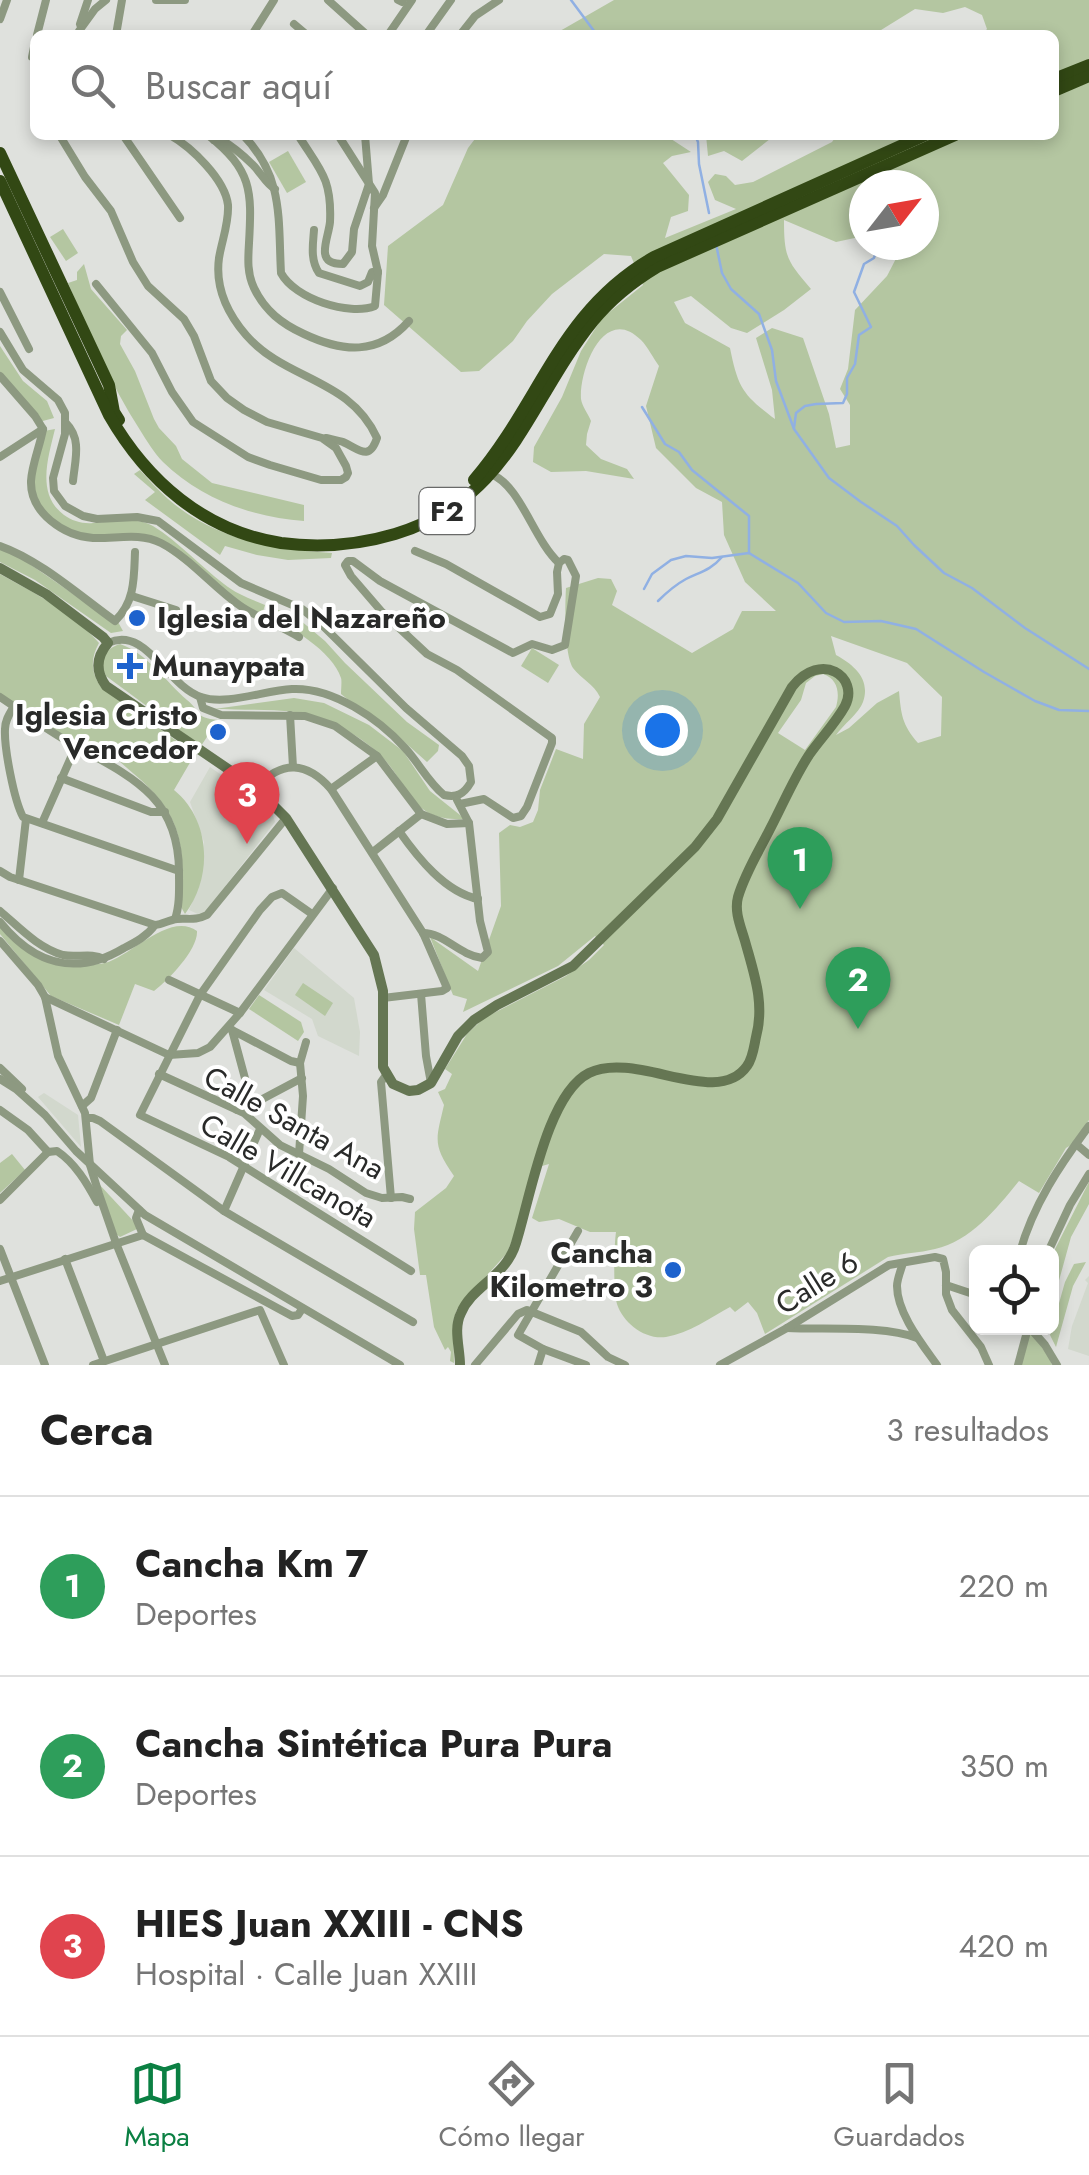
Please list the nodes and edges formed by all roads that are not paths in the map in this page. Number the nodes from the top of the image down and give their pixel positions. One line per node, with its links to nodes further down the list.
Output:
1 (8, 0): 13 (street)
2 (46, 0): 15 (street)
3 (88, 0): 16 (street)
4 (106, 0): 17 (street)
5 (122, 0): 18 (street)
6 (156, 0): 7 (street)
7 (186, 0)
8 (274, 0): 19 (street)
9 (328, 0): 21 (street)
10 (412, 0): 22 (street)
11 (451, 0): 23 (street)
12 (499, 0): 24 (street)
13 (0, 19)
14 (294, 24): 20 (street)
15 (38, 30)
16 (79, 30)
17 (80, 30)
18 (117, 30)
19 (255, 30)
20 (301, 30)
21 (361, 30)
22 (391, 30)
23 (430, 30)
24 (464, 30)
25 (1089, 64): 27 (highway)
26 (1089, 76): 28 (highway)
27 (1059, 77)
28 (1059, 89)
29 (62, 140): 57 (street)
30 (126, 140): 46 (street)
31 (179, 140): 57 (street)
32 (213, 140): 51 (street)
33 (223, 140): 44 (street)
34 (247, 140): 44 (street)
35 (301, 140): 43 (street)
36 (341, 140): 43 (street)
37 (366, 140): 43 (street)
38 (405, 140): 45 (street)
39 (914, 140): 41 (highway, F2)
40 (944, 140): 59 (highway, F2)
41 (0, 153)
42 (0, 182): 59 (highway, F2)
43 (369, 184): 45 (street)
44 (275, 189): 48 (street)
45 (374, 208): 48 (street)
46 (180, 218)
47 (314, 230): 48 (street)
48 (378, 272)
49 (96, 284): 57 (street)
50 (0, 292): 53 (street)
51 (409, 322)
52 (0, 332): 55 (street)
53 (29, 349)
54 (0, 376): 56 (street)
55 (66, 423): 60 (street); 82 (street)
56 (43, 429): 58 (street); 68 (street)
57 (322, 438)
58 (1, 454)
59 (491, 474): 64 (street)
60 (73, 481)
61 (0, 546): 66 (street)
62 (415, 551): 64 (street)
63 (135, 552): 66 (street)
64 (559, 562): 82 (street)
65 (0, 568): 69 (street)
66 (132, 596): 67 (street)
67 (176, 610)
68 (300, 637)
69 (108, 643): 71 (street); 80 (street)
70 (0, 697): 72 (street)
71 (200, 697): 73 (street); 82 (street)
72 (14, 706): 74 (street); 79 (street)
73 (290, 715): 75 (street); 76 (street)
74 (76, 746): 78 (street); 83 (street)
75 (377, 756): 81 (street); 84 (street)
76 (293, 767): 80 (street); 81 (street)
77 (0, 776): 79 (street)
78 (61, 778): 83 (street); 88 (street)
79 (13, 781): 86 (street)
80 (256, 788): 85 (street)
81 (332, 789): 90 (street)
82 (458, 800): 87 (street)
83 (165, 812): 92 (street)
84 (421, 814): 87 (street); 89 (street)
85 (286, 818): 94 (street); 98 (street)
86 (26, 819): 88 (street); 93 (street)
87 (469, 823): 95 (street)
88 (42, 824): 92 (street)
89 (400, 832): 90 (street); 95 (street)
90 (373, 852): 101 (street)
91 (0, 872): 93 (street)
92 (179, 872): 98 (street)
93 (20, 880): 100 (street)
94 (333, 888): 97 (street); 108 (street)
95 (478, 899): 101 (street)
96 (0, 911): 103 (street)
97 (312, 914): 106 (street); 109 (street)
98 (175, 919): 100 (street)
99 (0, 922): 103 (street)
100 (155, 924): 103 (street)
101 (423, 933): 105 (street)
102 (1, 945): 107 (street)
103 (104, 959)
104 (169, 980): 106 (street)
105 (422, 994): 108 (street); 120 (street)
106 (200, 996): 109 (street); 113 (street)
107 (45, 997): 111 (street); 121 (street)
108 (383, 998): 117 (street)
109 (240, 1014): 110 (street)
110 (230, 1028): 113 (street); 114 (street); 122 (street)
111 (117, 1030): 113 (street); 121 (street)
112 (306, 1042): 114 (street)
113 (168, 1055): 116 (street)
114 (300, 1063): 119 (street)
115 (0, 1068): 124 (street)
116 (159, 1074): 122 (street, Calle Santa Ana); 133 (street, Calle Villcanota)
117 (386, 1076): 120 (street); 135 (street)
118 (0, 1078): 124 (street)
119 (302, 1078): 122 (street); 130 (street)
120 (431, 1084): 169 (street)
121 (82, 1106): 125 (street)
122 (239, 1106): 127 (street, Calle Santa Ana)
123 (0, 1110): 129 (street)
124 (45, 1114): 132 (street)
125 (87, 1118): 132 (street); 140 (street)
126 (1089, 1126): 128 (street)
127 (260, 1129): 130 (street, Calle Santa Ana); 133 (street)
128 (1072, 1148): 131 (street); 144 (street)
129 (48, 1152): 137 (street); 138 (street)
130 (299, 1154): 135 (street, Calle Santa Ana)
131 (1089, 1155)
132 (90, 1164): 138 (street); 139 (street)
133 (242, 1165): 140 (street); 149 (street, Calle Villcanota)
134 (1089, 1174): 145 (street)
135 (391, 1198): 136 (street, Calle Santa Ana)
136 (410, 1199)
137 (0, 1200)
138 (104, 1209): 143 (street)
139 (139, 1210): 142 (street); 154 (street)
140 (224, 1211): 156 (street)
141 (578, 1230): 155 (street)
142 (143, 1235): 143 (street); 154 (street)
143 (116, 1243): 147 (street); 161 (street)
144 (1022, 1245)
145 (1051, 1245)
146 (0, 1249): 150 (street)
147 (66, 1260): 150 (street); 163 (street)
148 (902, 1263): 152 (street, Calle 6); 157 (street, Calle 6); 160 (street)
149 (411, 1271)
150 (12, 1278): 151 (street); 164 (street)
151 (0, 1282)
152 (946, 1286): 153 (street); 176 (street)
153 (969, 1293)
154 (302, 1309): 168 (street)
155 (531, 1312): 162 (street); 170 (street); 173 (street)
156 (413, 1322)
157 (786, 1328): 160 (street); 174 (street, Calle 6)
158 (1027, 1335): 177 (street)
159 (1035, 1335): 178 (street)
160 (917, 1338): 175 (street)
161 (158, 1343): 163 (street); 166 (street); 167 (street)
162 (543, 1348): 171 (street); 172 (street)
163 (104, 1361): 165 (street)
164 (45, 1365)
165 (93, 1365)
166 (165, 1365)
167 (284, 1365)
168 (400, 1365)
169 (460, 1365)
170 (474, 1365)
171 (538, 1365)
172 (586, 1365)
173 (625, 1365)
174 (720, 1365)
175 (937, 1365)
176 (989, 1365)
177 (1018, 1365)
178 (1056, 1365)

